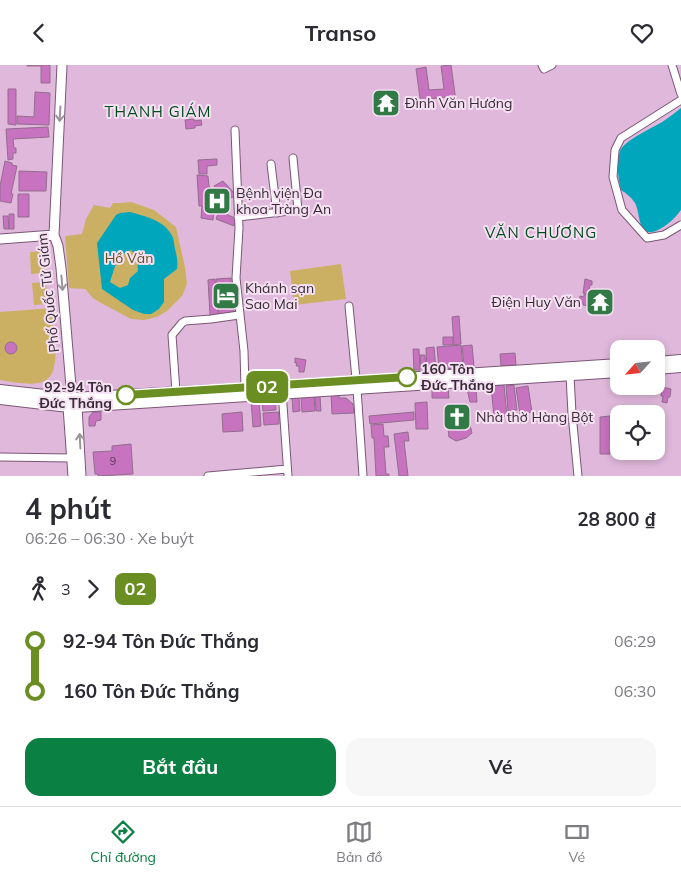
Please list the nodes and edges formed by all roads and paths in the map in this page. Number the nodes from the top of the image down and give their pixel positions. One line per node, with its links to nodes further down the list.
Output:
1 (62, 65): 13 (street, Phố Quốc Tử Giám, one-way to 13)
2 (552, 65): 4 (street)
3 (672, 65): 5 (street)
4 (543, 67)
5 (681, 94)
6 (681, 100): 12 (street)
7 (235, 130): 11 (street)
8 (293, 158): 10 (street)
9 (271, 164): 10 (street)
10 (277, 213): 11 (street)
11 (238, 217): 16 (street)
12 (681, 225)
13 (54, 235): 14 (street); 31 (street, Phố Quốc Tử Giám, one-way to 31)
14 (0, 239)
15 (348, 306): 24 (street)
16 (239, 315): 25 (street); 28 (street)
17 (681, 360): 18 (main road)
18 (665, 361)
19 (610, 365): 22 (main road)
20 (681, 367): 21 (main road)
21 (665, 368)
22 (570, 371): 23 (main road); 24 (main road); 39 (street)
23 (610, 371)
24 (356, 385): 27 (main road); 38 (street)
25 (245, 389): 27 (main road); 29 (main road)
26 (0, 390): 31 (main road)
27 (282, 390): 29 (main road); 34 (street)
28 (176, 392): 29 (main road); 31 (main road)
29 (202, 395): 31 (main road)
30 (0, 399): 31 (main road)
31 (72, 404): 33 (street); 36 (street, one-way to 31)
32 (0, 457): 33 (street)
33 (72, 458): 35 (street)
34 (288, 473): 37 (street)
35 (73, 476)
36 (81, 476)
37 (208, 476)
38 (363, 476)
39 (578, 476)

